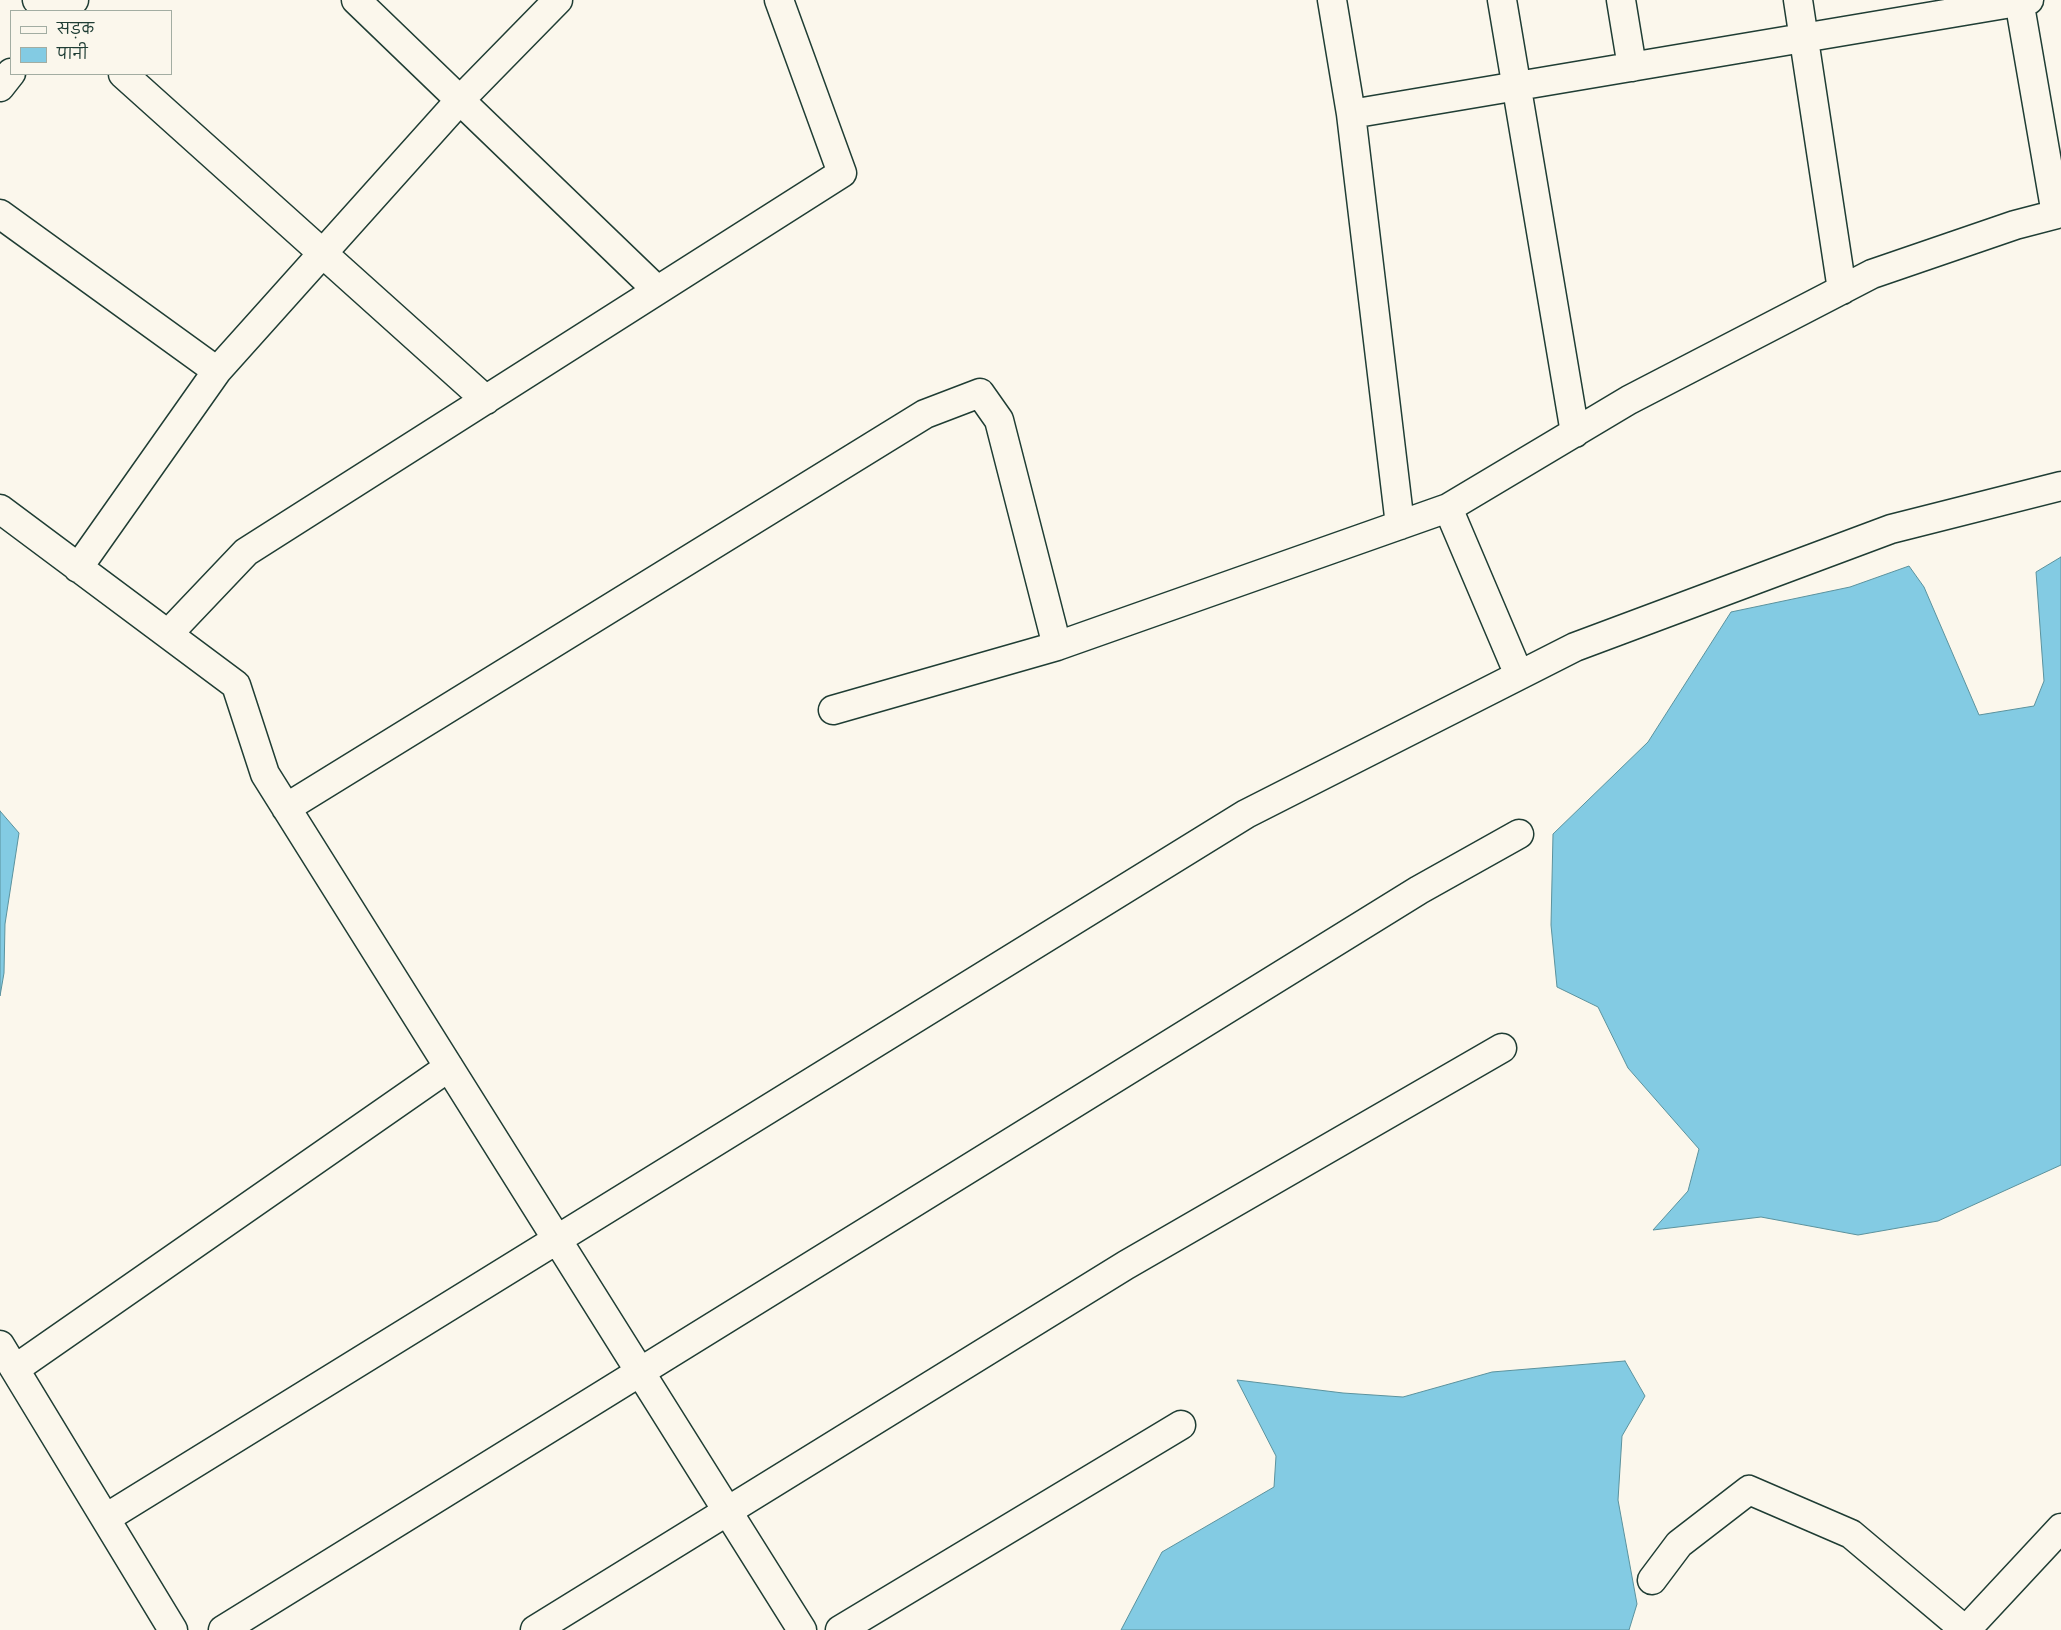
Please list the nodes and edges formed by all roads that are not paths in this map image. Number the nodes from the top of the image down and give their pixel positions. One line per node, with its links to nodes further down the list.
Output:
1 (38, 0): 11 (street)
2 (74, 0): 12 (street)
3 (356, 0): 19 (street)
4 (558, 0): 19 (street)
5 (779, 0): 24 (street)
6 (1332, 0): 20 (street)
7 (1502, 0): 18 (street)
8 (1621, 0): 14 (street)
9 (1798, 0): 13 (street)
10 (2022, 1): 13 (street); 22 (street)
11 (52, 10)
12 (64, 10)
13 (1804, 38): 14 (street); 25 (street)
14 (1632, 67): 18 (street)
15 (10, 74): 17 (street)
16 (125, 75): 23 (street)
17 (0, 87)
18 (1515, 87): 20 (street); 28 (street)
19 (460, 100): 23 (street); 24 (street)
20 (1351, 114): 32 (street)
21 (0, 214): 26 (street)
22 (2059, 214): 25 (street)
23 (323, 253): 26 (street); 27 (street)
24 (657, 290): 27 (street)
25 (1842, 290): 28 (street)
26 (217, 371): 33 (street)
27 (486, 400): 34 (street)
28 (1575, 433): 30 (street)
29 (2061, 486): 36 (street)
30 (1448, 508): 32 (street); 36 (street)
31 (0, 509): 33 (street)
32 (1400, 525): 35 (street)
33 (78, 568): 34 (street)
34 (168, 634): 38 (street)
35 (1057, 646): 37 (street); 38 (street)
36 (1519, 675): 42 (street)
37 (833, 710)
38 (286, 808): 41 (street)
39 (1518, 834): 45 (street)
40 (1502, 1048): 47 (street)
41 (450, 1067): 42 (street); 44 (street)
42 (557, 1240): 45 (street); 48 (street)
43 (0, 1345): 44 (street)
44 (15, 1369): 48 (street)
45 (640, 1372): 47 (street); 52 (street)
46 (1180, 1425): 55 (street)
47 (727, 1511): 53 (street); 54 (street)
48 (106, 1518): 51 (street)
49 (2061, 1528): 56 (street)
50 (1652, 1580): 56 (street)
51 (173, 1630)
52 (223, 1630)
53 (535, 1630)
54 (802, 1630)
55 (840, 1630)
56 (1965, 1630)

